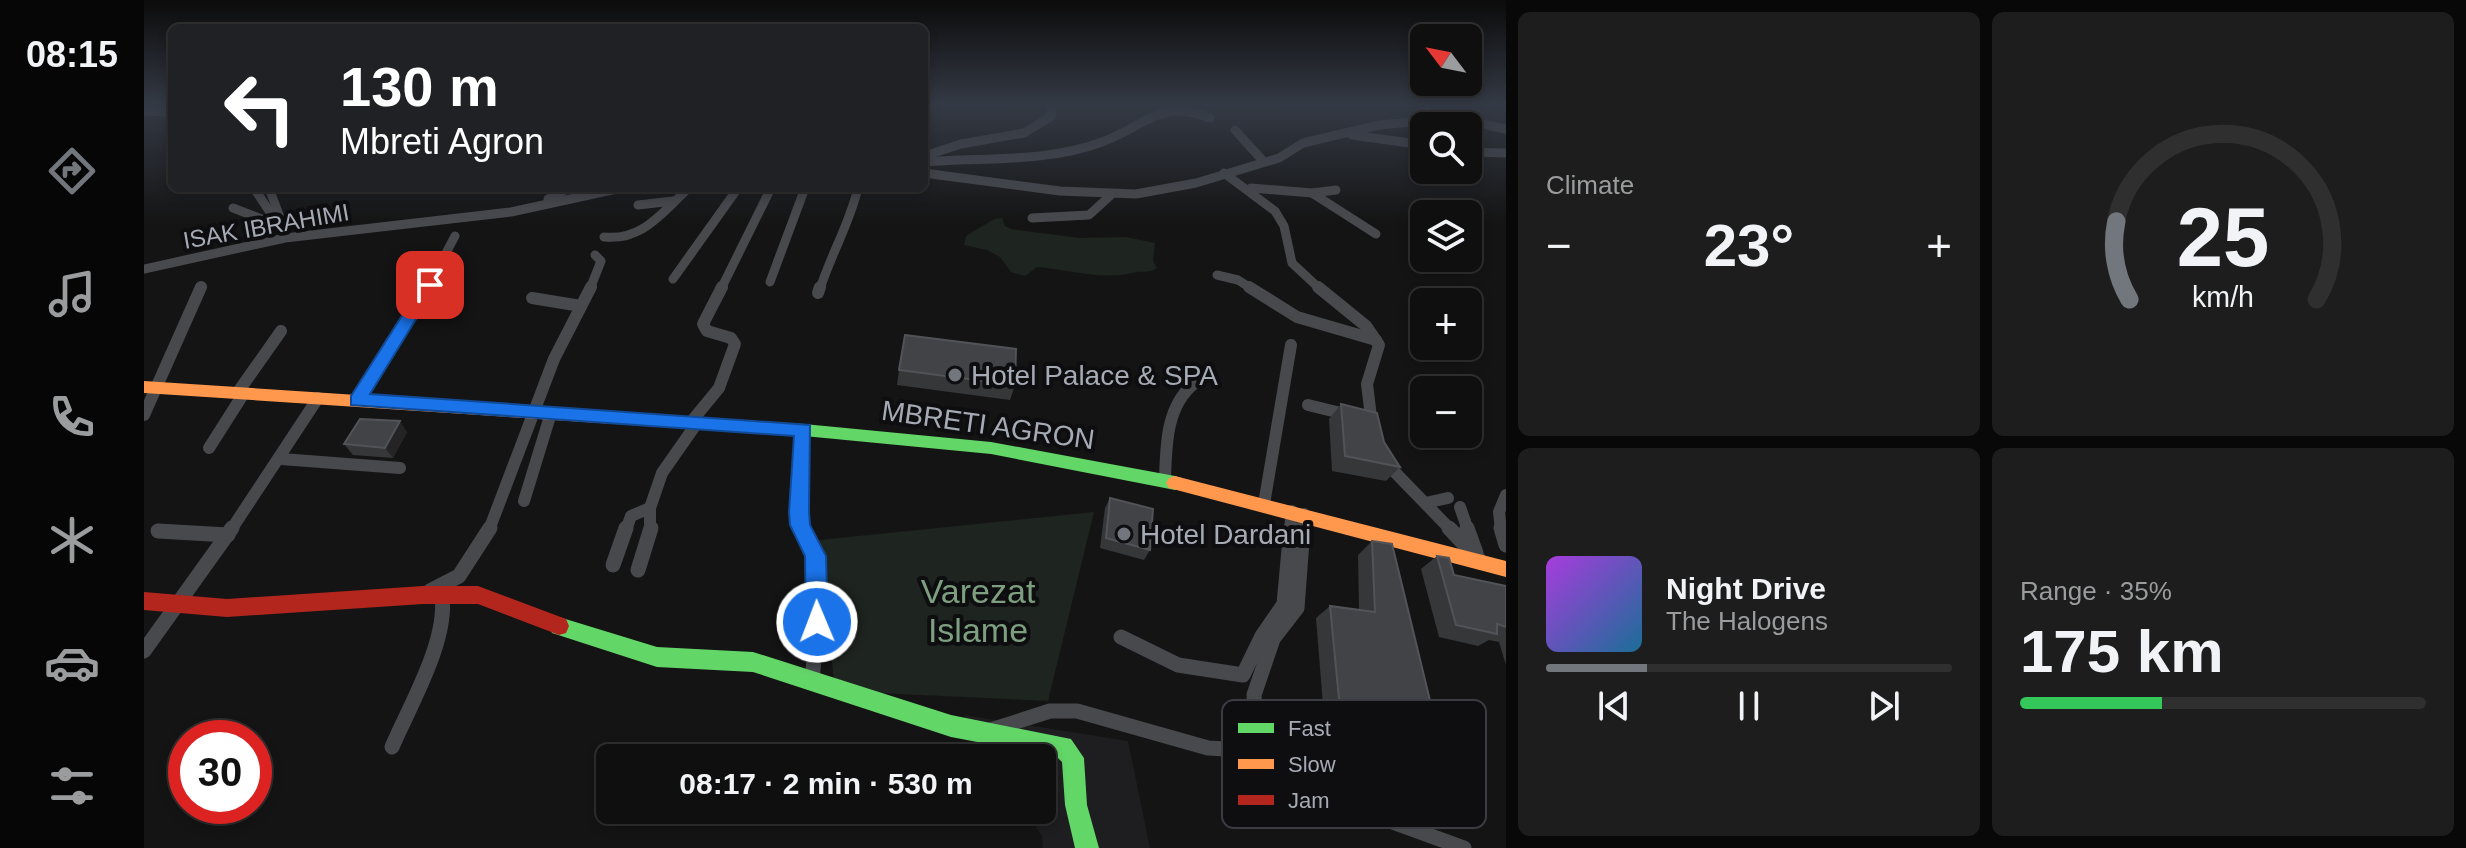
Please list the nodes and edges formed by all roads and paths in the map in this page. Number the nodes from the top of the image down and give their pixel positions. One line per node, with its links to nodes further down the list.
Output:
1 (975, 144): 7 (street)
2 (1096, 144): 8 (street)
3 (1247, 144): 9 (street)
4 (1302, 144): 9 (street)
5 (1482, 152): 6 (street)
6 (1506, 153)
7 (928, 155)
8 (928, 162)
9 (1264, 162): 11 (street)
10 (928, 173): 24 (street)
11 (1224, 173): 12 (street); 24 (street)
12 (1251, 188): 23 (street); 44 (street)
13 (1336, 190): 23 (street)
14 (257, 192): 30 (street)
15 (270, 192): 30 (street)
16 (561, 192): 28 (street, ISAK IBRAHIMI)
17 (601, 192): 28 (street, ISAK IBRAHIMI)
18 (684, 192): 25 (street)
19 (735, 192): 37 (street)
20 (769, 192): 56 (street)
21 (804, 192): 38 (street)
22 (857, 192): 40 (street)
23 (1312, 193): 31 (street)
24 (1112, 194): 29 (street)
25 (673, 201): 26 (street); 33 (street)
26 (638, 205)
27 (233, 208): 30 (street)
28 (491, 214): 30 (street, ISAK IBRAHIMI)
29 (1032, 218)
30 (282, 230): 35 (street, ISAK IBRAHIMI)
31 (1376, 234)
32 (455, 236): 50 (street)
33 (604, 237)
34 (595, 255): 42 (street)
35 (144, 269)
36 (1217, 275): 44 (street)
37 (673, 279)
38 (770, 282)
39 (201, 286): 47 (street)
40 (818, 293)
41 (532, 298): 42 (street)
42 (581, 306): 52 (street)
43 (281, 331): 48 (street)
44 (1376, 340): 55 (street)
45 (1291, 345): 65 (street)
46 (1195, 383): 61 (street)
47 (151, 387): 48 (main road, MBRETI AGRON); 54 (street)
48 (241, 393): 49 (main road, MBRETI AGRON); 58 (street)
49 (318, 398): 50 (main road, MBRETI AGRON); 59 (street)
50 (357, 400): 52 (main road, MBRETI AGRON)
51 (1308, 405): 55 (street)
52 (532, 412): 53 (main road, MBRETI AGRON); 75 (street)
53 (551, 413): 56 (main road, MBRETI AGRON); 63 (street)
54 (144, 415)
55 (1371, 420): 64 (street)
56 (694, 423): 57 (main road, MBRETI AGRON); 66 (street)
57 (804, 430): 61 (main road, MBRETI AGRON); 81 (street)
58 (209, 448)
59 (281, 459): 60 (street); 69 (street)
60 (400, 468)
61 (1165, 480): 65 (main road, MBRETI AGRON)
62 (1506, 495): 70 (street)
63 (524, 501)
64 (1425, 503): 71 (street); 71 (street)
65 (1264, 504): 67 (main road, MBRETI AGRON)
66 (650, 508): 72 (street); 74 (street)
67 (1298, 512): 71 (main road, MBRETI AGRON); 79 (street); 82 (street)
68 (158, 531): 69 (street)
69 (228, 535): 78 (street)
70 (1506, 545)
71 (1479, 559): 73 (main road, MBRETI AGRON)
72 (613, 565)
73 (1506, 569)
74 (638, 570)
75 (423, 595): 76 (main road); 78 (main road)
76 (442, 596): 81 (main road); 84 (street)
77 (144, 601): 78 (main road)
78 (176, 604): 80 (street)
79 (1121, 637)
80 (144, 651)
81 (812, 682): 83 (main road)
82 (1254, 700)
83 (985, 732): 85 (street); 87 (main road)
84 (392, 747)
85 (1222, 749)
86 (1409, 828): 88 (street)
87 (1087, 848)
88 (1464, 848)

